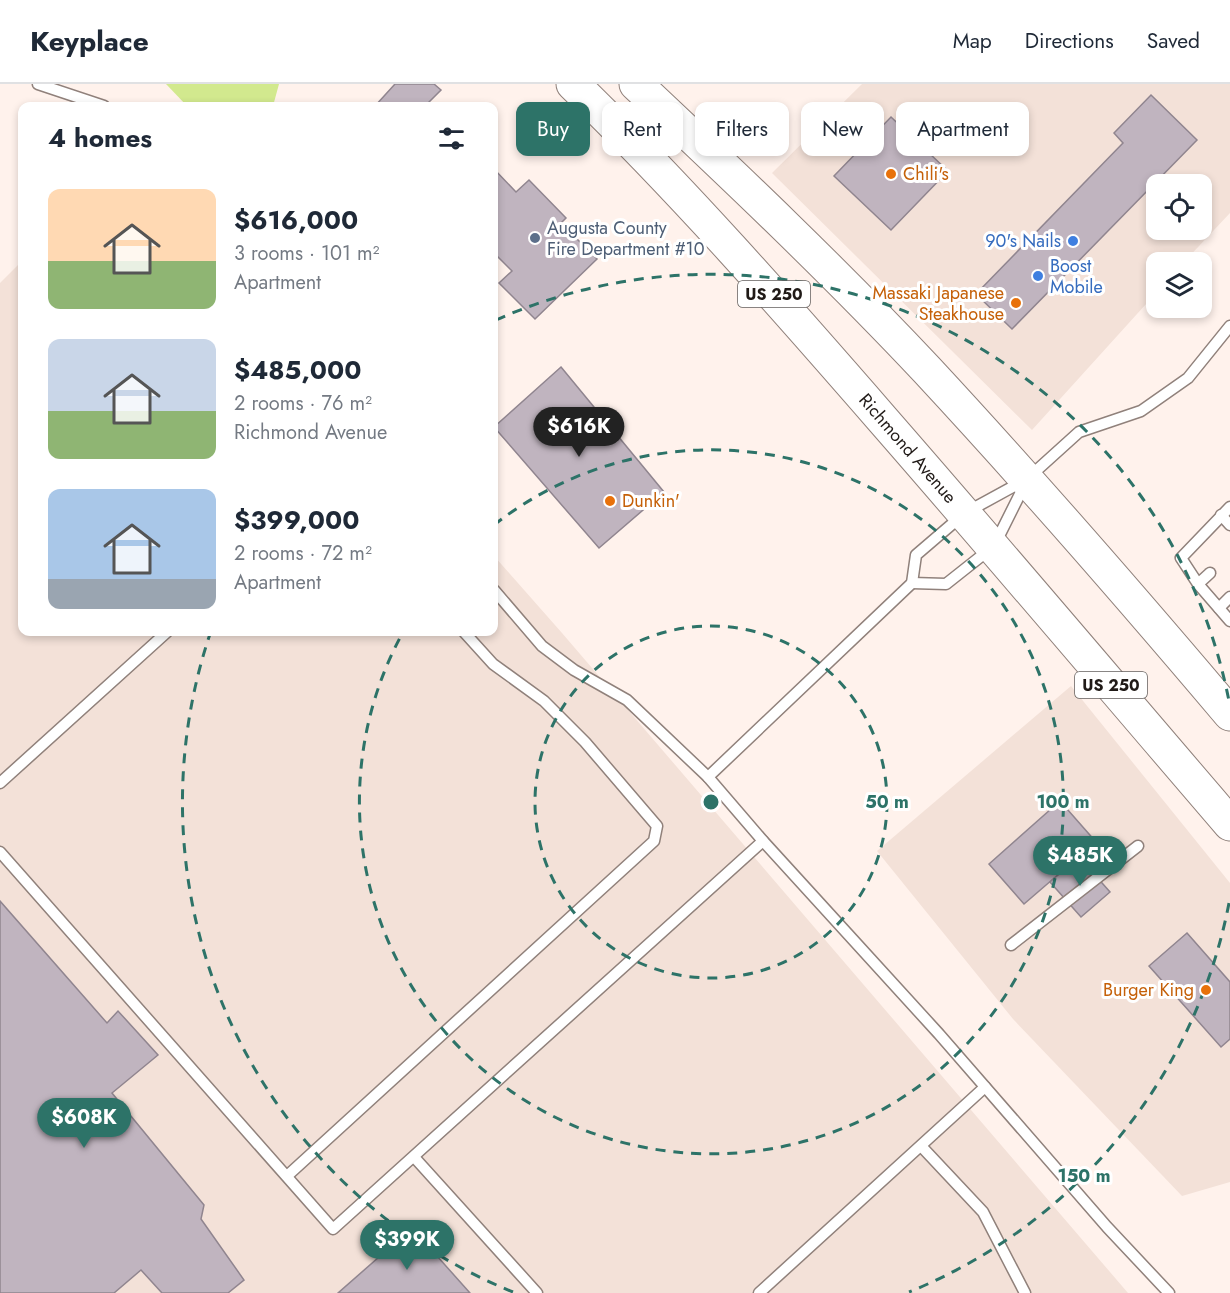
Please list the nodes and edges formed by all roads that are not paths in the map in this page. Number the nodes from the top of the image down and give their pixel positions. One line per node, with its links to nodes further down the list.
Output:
1 (38, 84): 4 (lane)
2 (573, 84): 8 (main road, Richmond Avenue / US 250)
3 (636, 84): 6 (main road, US 250)
4 (92, 102)
5 (1230, 326): 6 (lane)
6 (1027, 479): 8 (lane); 11 (lane); 21 (main road, US 250)
7 (1230, 507): 9 (lane)
8 (964, 513): 11 (main road, Richmond Avenue / US 250); 13 (lane)
9 (1221, 516): 10 (lane); 14 (lane)
10 (1230, 525)
11 (994, 546): 13 (lane); 24 (main road, Richmond Avenue / US 250)
12 (1209, 573): 14 (lane)
13 (912, 584): 22 (lane)
14 (1198, 584): 17 (lane)
15 (498, 595): 22 (lane)
16 (1230, 597): 17 (lane)
17 (1219, 608): 18 (lane)
18 (1230, 621)
19 (163, 636): 23 (lane)
20 (468, 636): 32 (lane)
21 (1230, 714)
22 (708, 777): 25 (lane)
23 (0, 783)
24 (1230, 824)
25 (763, 841): 29 (lane); 31 (lane)
26 (1138, 846): 28 (lane)
27 (0, 852): 32 (lane)
28 (1011, 945)
29 (985, 1087): 30 (lane); 36 (lane)
30 (921, 1146): 34 (lane); 35 (lane)
31 (414, 1157): 32 (lane); 33 (lane)
32 (286, 1176)
33 (537, 1293)
34 (759, 1293)
35 (1025, 1293)
36 (1169, 1293)

